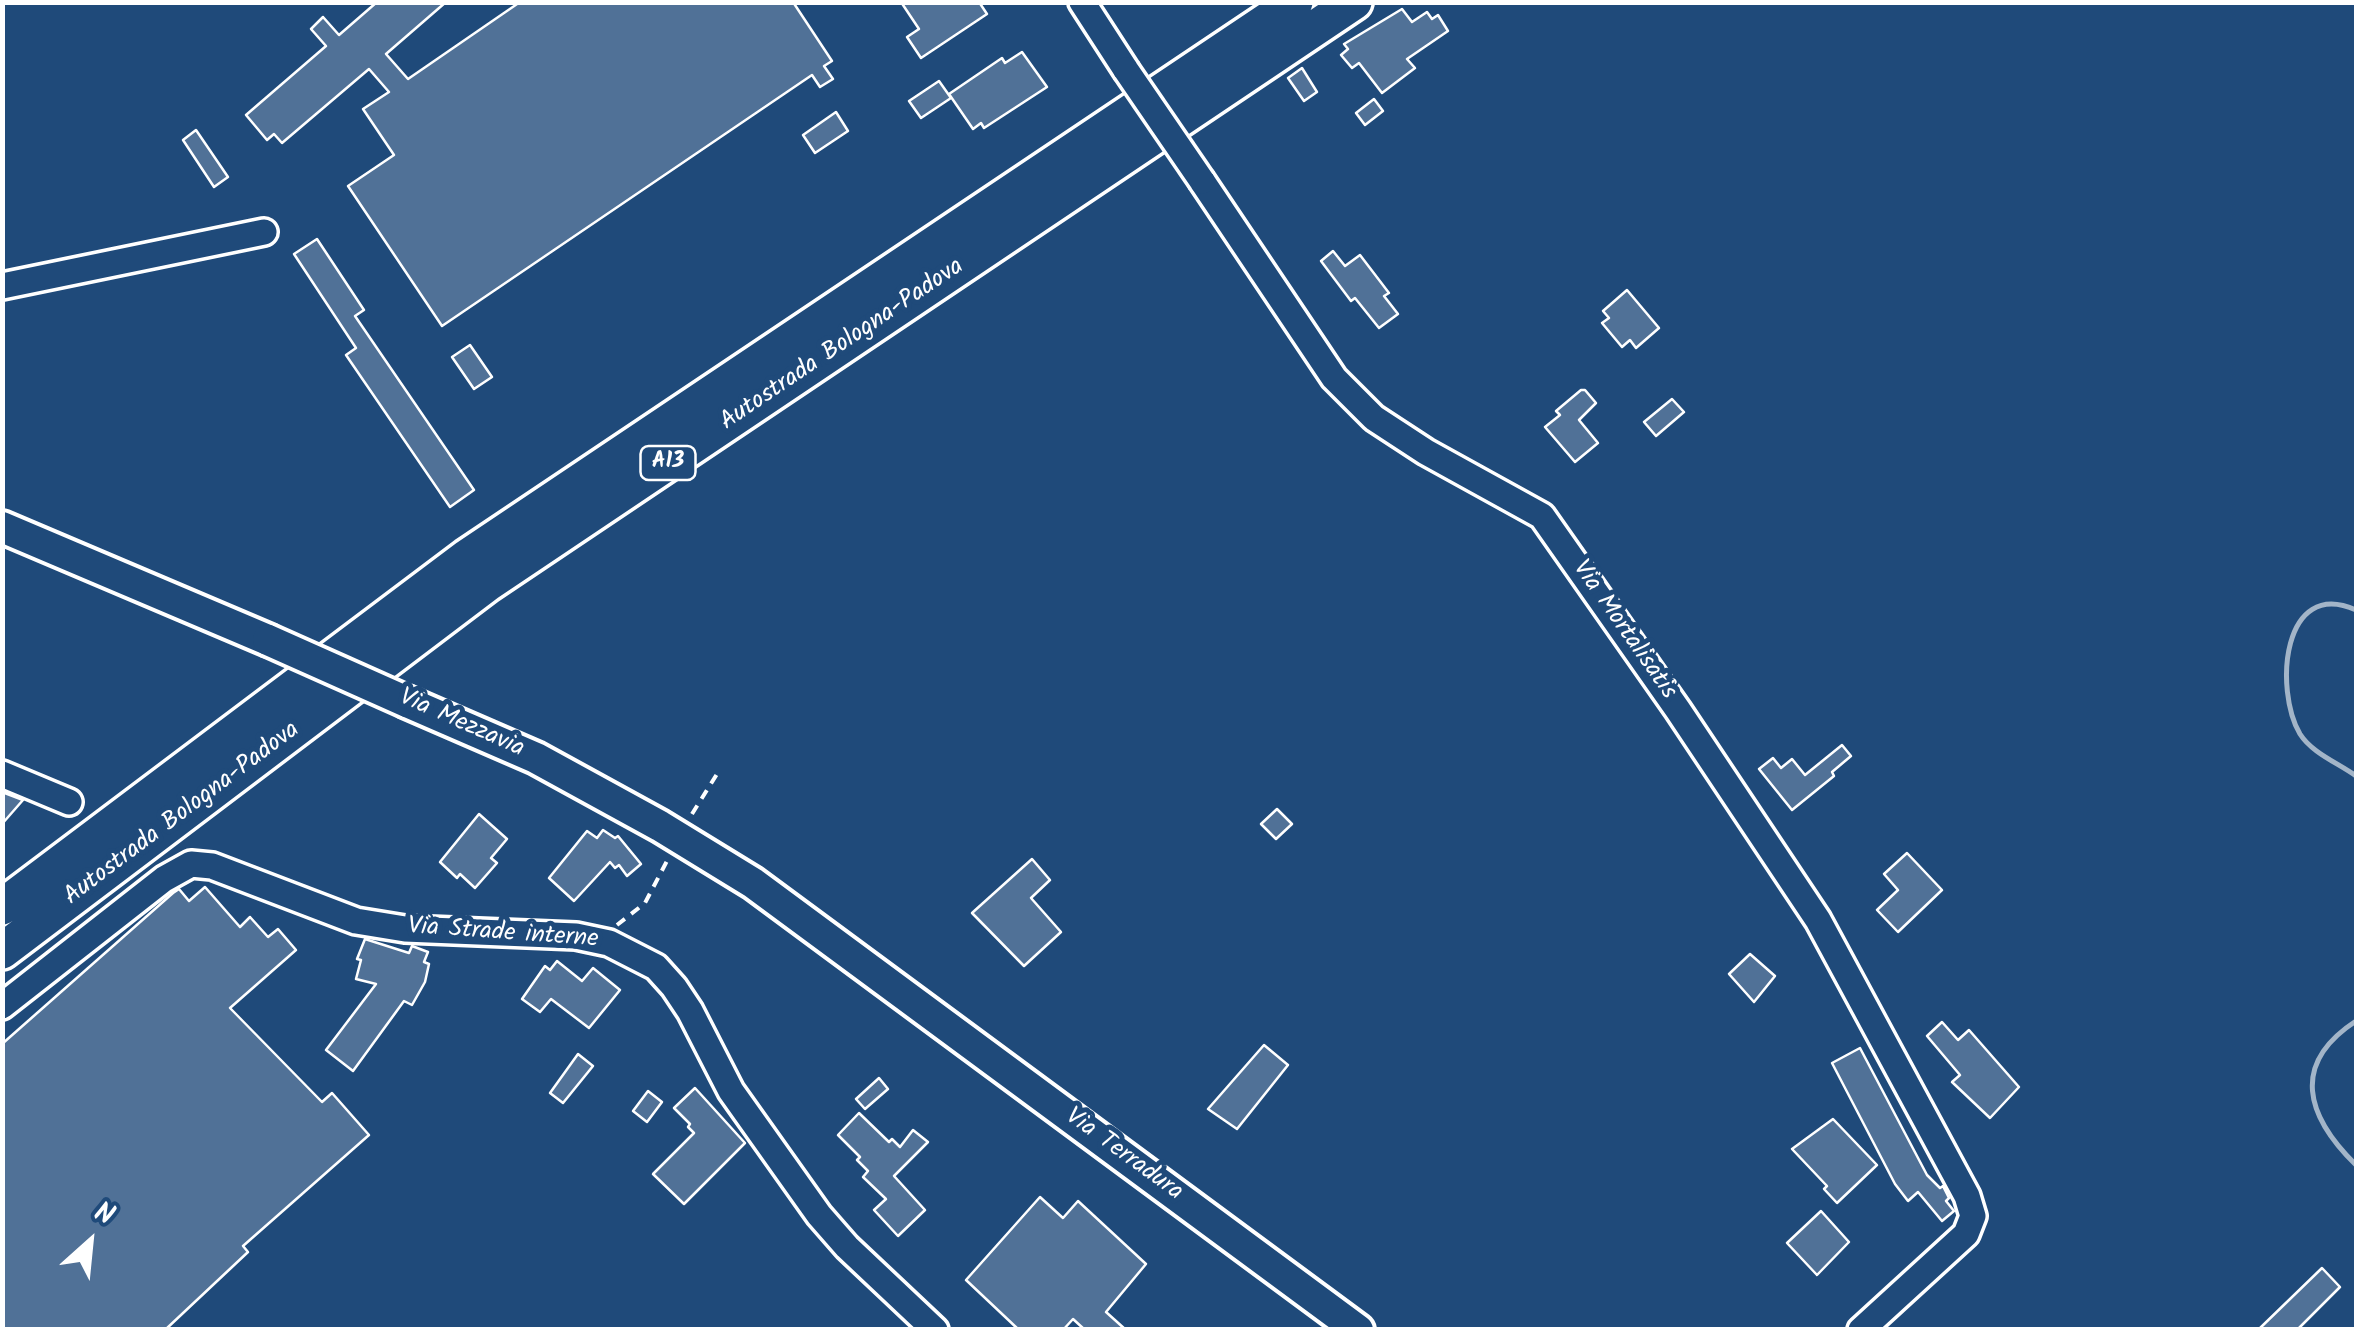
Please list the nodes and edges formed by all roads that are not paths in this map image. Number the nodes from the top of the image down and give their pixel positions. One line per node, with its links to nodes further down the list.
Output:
1 (1082, 2): 15 (street, Via Mortalisatis, bridge)
2 (1295, 2): 9 (highway, Autostrada Bologna-Padova / A13)
3 (1354, 2): 10 (highway, Autostrada Bologna-Padova / A13)
4 (264, 232): 5 (street)
5 (2, 286)
6 (2, 527): 11 (main road, Via Mezzavia, bridge)
7 (2, 774): 8 (street)
8 (69, 802)
9 (2, 907)
10 (2, 951)
11 (888, 982): 14 (main road, Via Terradura)
12 (2, 1006): 13 (street, Via Strade interne)
13 (935, 1330)
14 (1358, 1330)
15 (1861, 1330)

